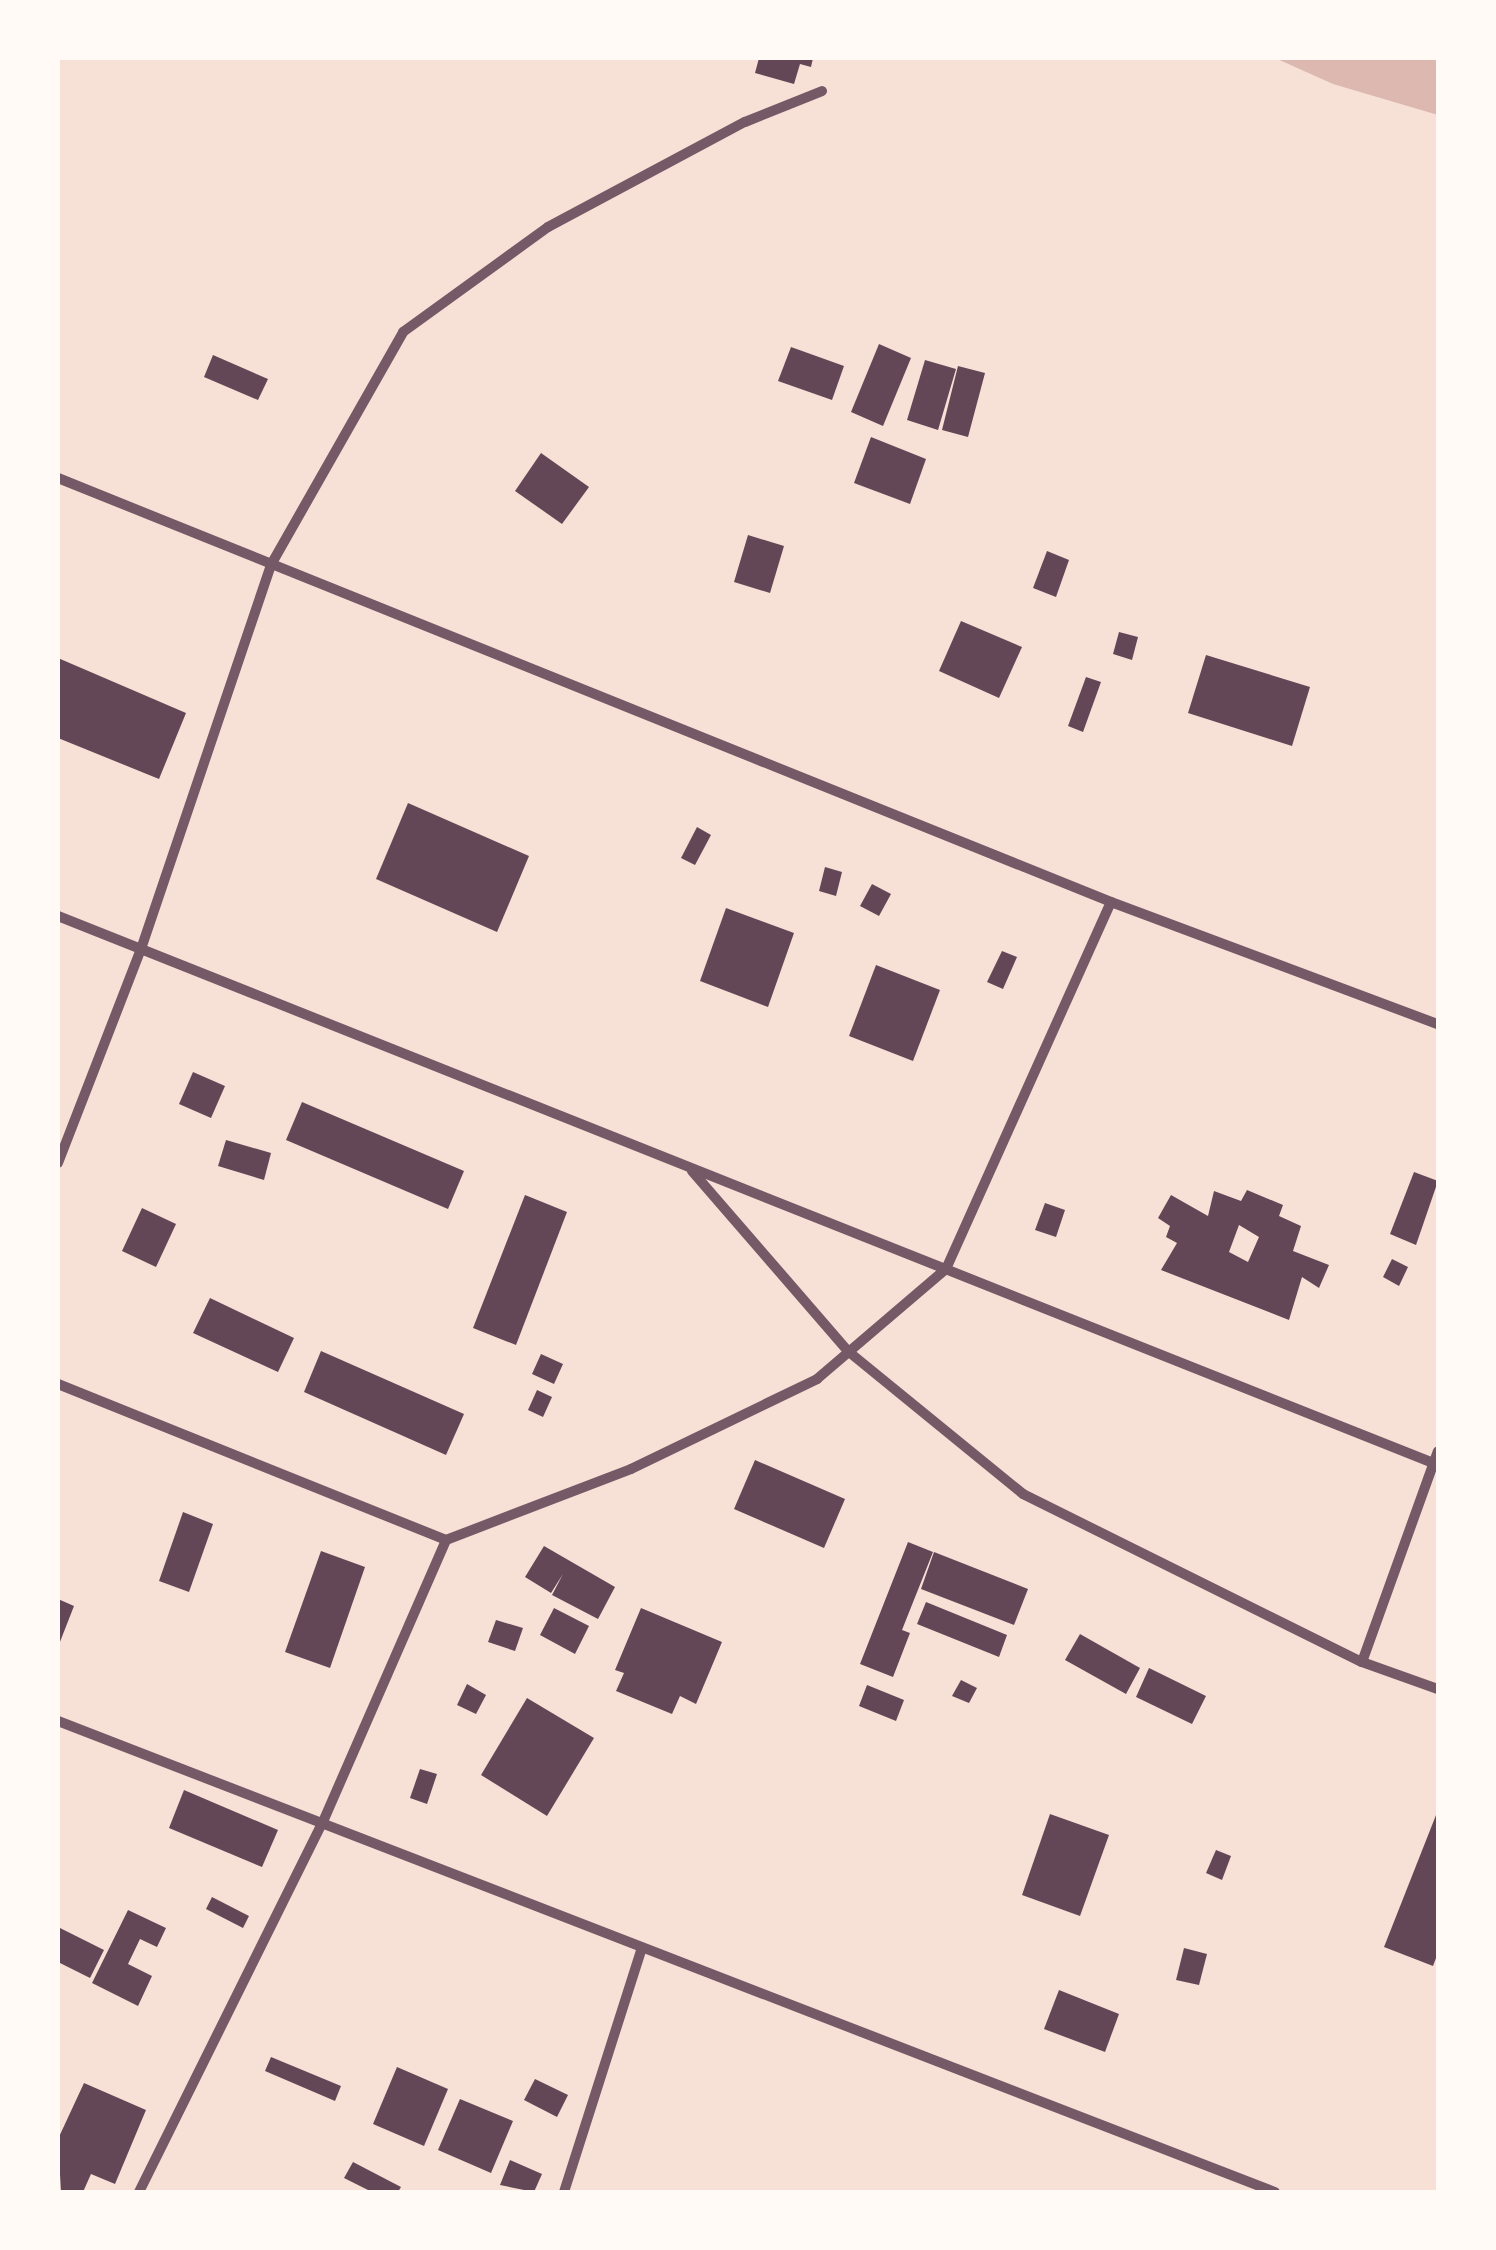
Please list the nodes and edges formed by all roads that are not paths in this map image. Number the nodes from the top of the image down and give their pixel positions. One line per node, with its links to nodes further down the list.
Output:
1 (822, 91): 3 (street)
2 (58, 478): 3 (street)
3 (272, 563): 4 (street); 6 (street)
4 (1111, 902): 7 (street); 10 (street)
5 (58, 916): 6 (street)
6 (141, 950): 8 (street); 9 (street)
7 (1438, 1024)
8 (58, 1163)
9 (688, 1167): 10 (street); 11 (street)
10 (946, 1270): 11 (street); 14 (street)
11 (849, 1352): 15 (street); 16 (street)
12 (58, 1384): 15 (street)
13 (1438, 1451): 14 (street)
14 (1433, 1464): 16 (street)
15 (446, 1540): 19 (street)
16 (1362, 1662): 17 (street)
17 (1438, 1690)
18 (58, 1722): 19 (street)
19 (322, 1824): 20 (street); 21 (street)
20 (642, 1948): 22 (street); 23 (street)
21 (140, 2192)
22 (564, 2192)
23 (1275, 2192)

